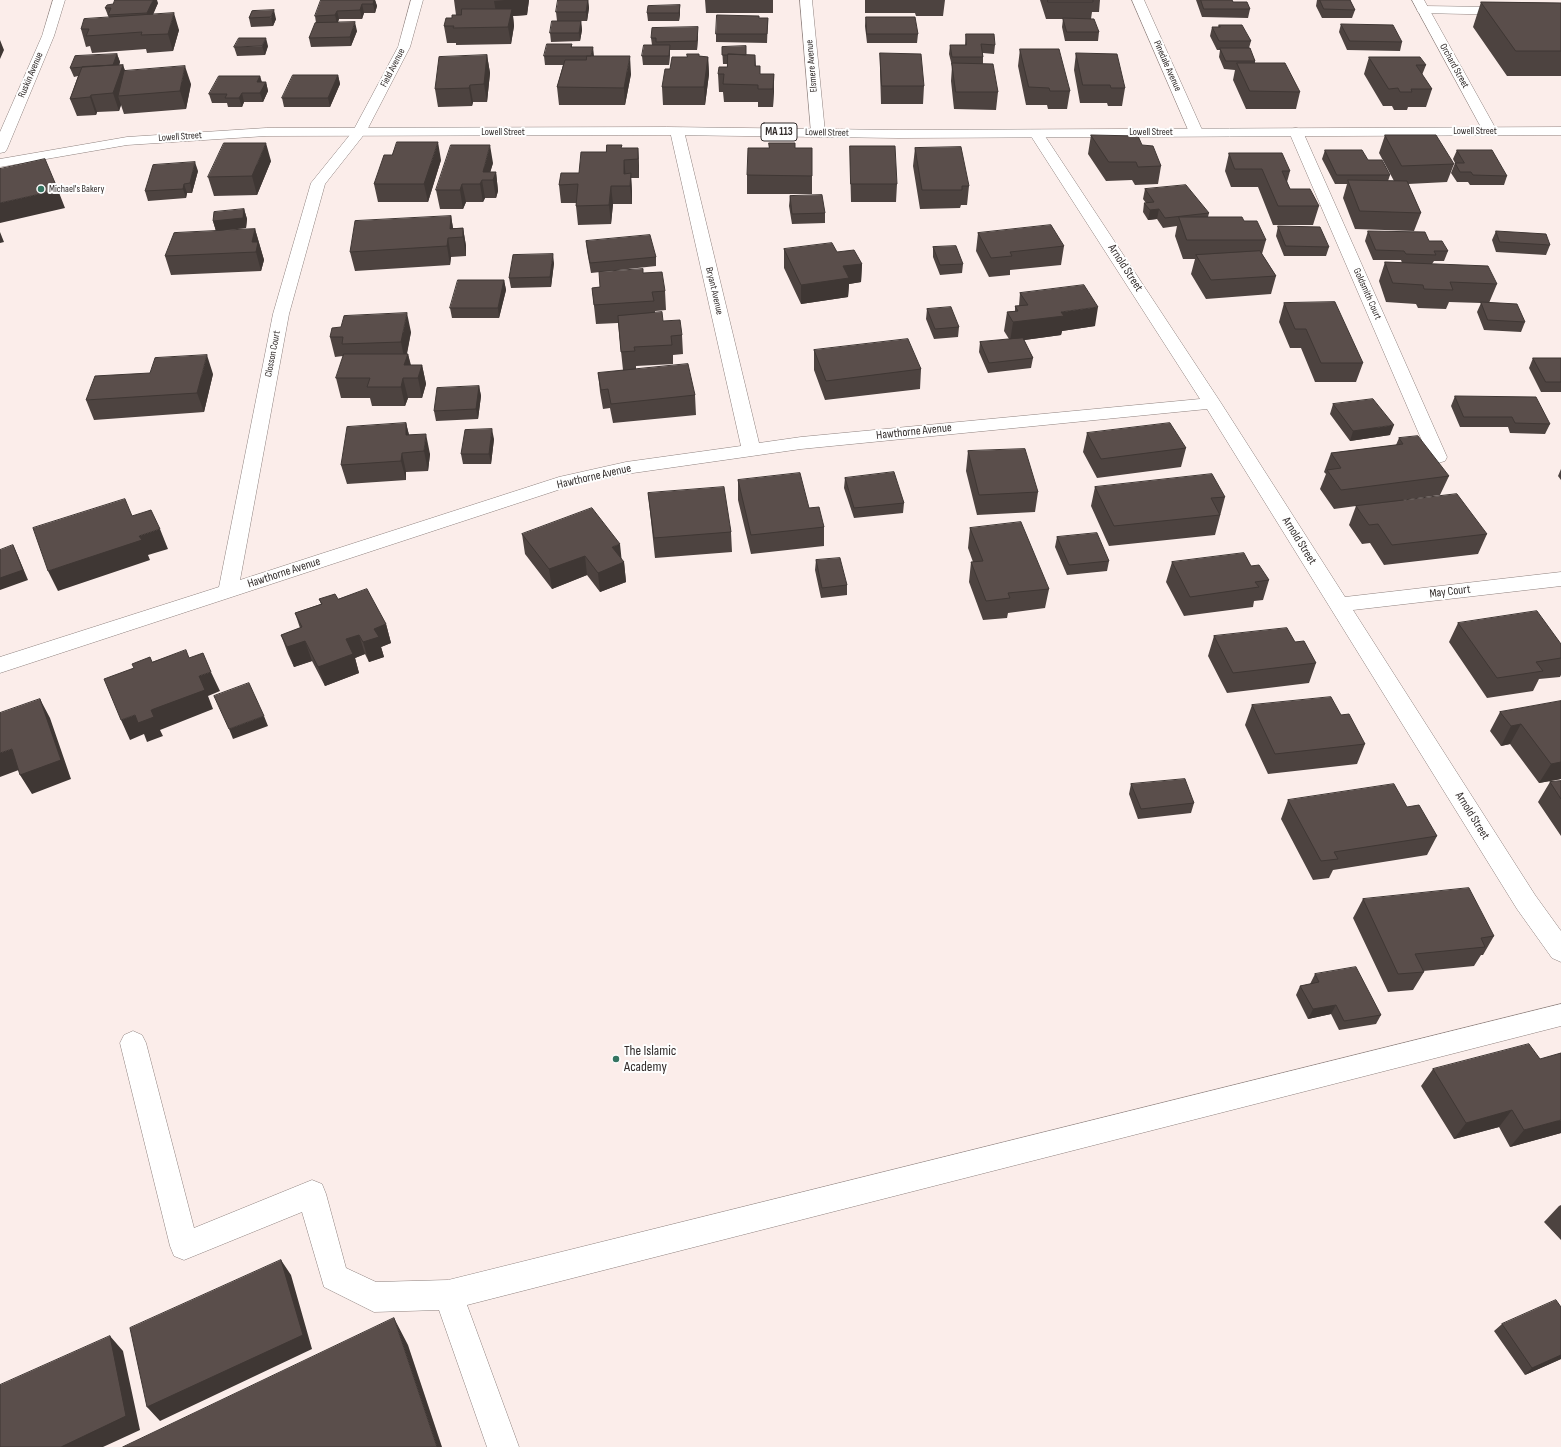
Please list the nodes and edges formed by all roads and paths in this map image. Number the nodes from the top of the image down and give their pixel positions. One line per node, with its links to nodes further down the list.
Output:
1 (59, 0): 17 (street, Ruskin Avenue)
2 (417, 0): 12 (street, Field Avenue)
3 (806, 0): 13 (street, Elsmere Avenue)
4 (1138, 0): 14 (street, Pinedale Avenue)
5 (1489, 0): 7 (street)
6 (1420, 5): 7 (street); 10 (street, Orchard Street)
7 (1476, 10): 8 (street)
8 (1561, 12)
9 (677, 131): 12 (street, Lowell Street / MA 113); 13 (street, Lowell Street / MA 113); 20 (street, Bryant Avenue)
10 (1490, 131): 11 (street, Lowell Street / MA 113); 15 (street, Lowell Street / MA 113)
11 (1561, 131)
12 (359, 132): 18 (street, Lowell Street / MA 113); 23 (street, Closson Court)
13 (818, 132): 16 (street, Lowell Street / MA 113)
14 (1196, 132): 15 (street, Lowell Street / MA 113); 16 (street, Lowell Street / MA 113)
15 (1296, 132): 21 (street, Goldsmith Court)
16 (1036, 133): 19 (street, Arnold Street)
17 (0, 149)
18 (0, 163)
19 (1212, 403): 20 (street, Hawthorne Avenue); 24 (street, Arnold Street)
20 (751, 450): 23 (street, Hawthorne Avenue)
21 (1438, 457)
22 (1561, 578): 24 (street, May Court)
23 (228, 591): 25 (street, Hawthorne Avenue)
24 (1339, 605): 26 (street, Arnold Street)
25 (0, 666)
26 (1561, 951)
27 (1561, 1015): 29 (street)
28 (133, 1043): 29 (street)
29 (448, 1295): 30 (street)
30 (503, 1447)

